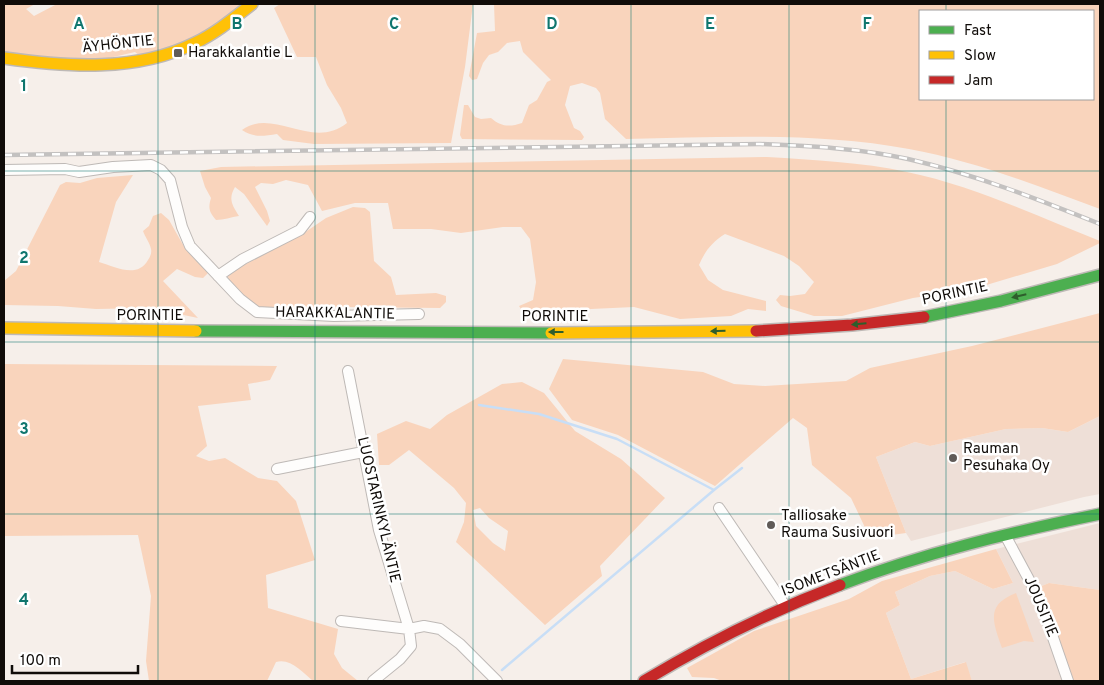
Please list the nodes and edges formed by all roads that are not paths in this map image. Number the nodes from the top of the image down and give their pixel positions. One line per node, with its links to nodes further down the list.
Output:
1 (252, 4): 2 (main road, ÄYHÖNTIE)
2 (4, 58)
3 (4, 170): 6 (street, HARAKKALANTIE)
4 (310, 217): 6 (street)
5 (1100, 275): 11 (main road, PORINTIE, one-way to 11)
6 (218, 276): 8 (street, HARAKKALANTIE)
7 (1041, 302): 12 (main road, PORINTIE)
8 (419, 314)
9 (4, 323): 11 (main road)
10 (4, 328): 11 (main road, PORINTIE)
11 (77, 330)
12 (904, 331)
13 (4, 338): 14 (main road, PORINTIE)
14 (762, 342)
15 (348, 371): 16 (street, LUOSTARINKYLÄNTIE)
16 (363, 452): 17 (street); 23 (street, LUOSTARINKYLÄNTIE)
17 (277, 470)
18 (719, 508): 21 (street)
19 (1100, 514): 20 (main road, ISOMETSÄNTIE)
20 (1004, 535): 21 (main road, ISOMETSÄNTIE); 27 (street, JOUSITIE)
21 (786, 607): 26 (main road, ISOMETSÄNTIE)
22 (341, 621): 23 (street)
23 (409, 629): 24 (street); 25 (street)
24 (373, 681)
25 (497, 681)
26 (644, 681)
27 (1068, 681)

